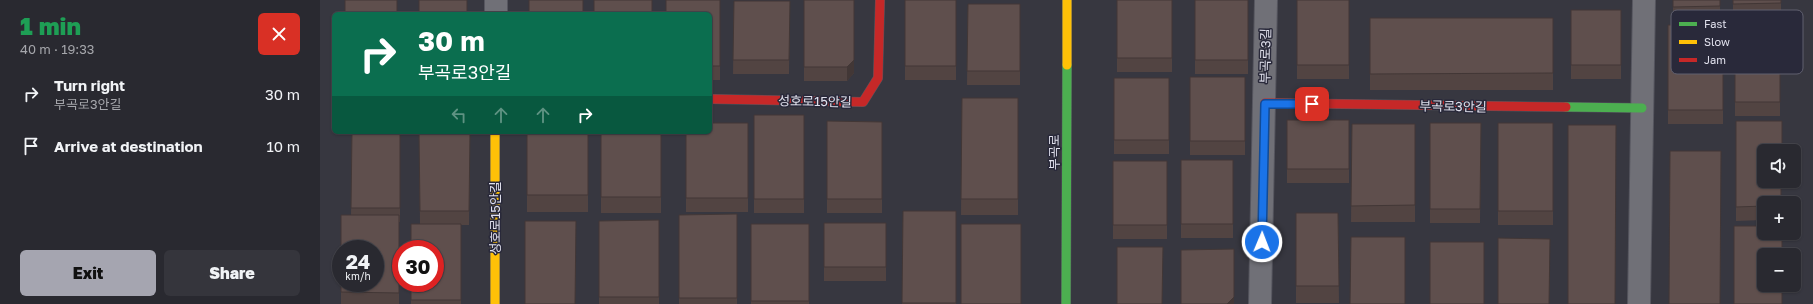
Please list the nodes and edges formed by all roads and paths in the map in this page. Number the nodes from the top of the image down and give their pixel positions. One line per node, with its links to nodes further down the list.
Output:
1 (496, 0): 6 (street)
2 (880, 0): 7 (street, 성호로15안길)
3 (1067, 0): 12 (street, 부곡로)
4 (1266, 0): 8 (street, 부곡로3길)
5 (1644, 0): 9 (street)
6 (496, 12)
7 (712, 99)
8 (1265, 104): 9 (street, 부곡로3안길); 13 (street, 부곡로3길)
9 (1642, 108): 14 (street)
10 (495, 134): 11 (street, 성호로15안길)
11 (494, 304)
12 (1066, 304)
13 (1260, 304)
14 (1639, 304)

